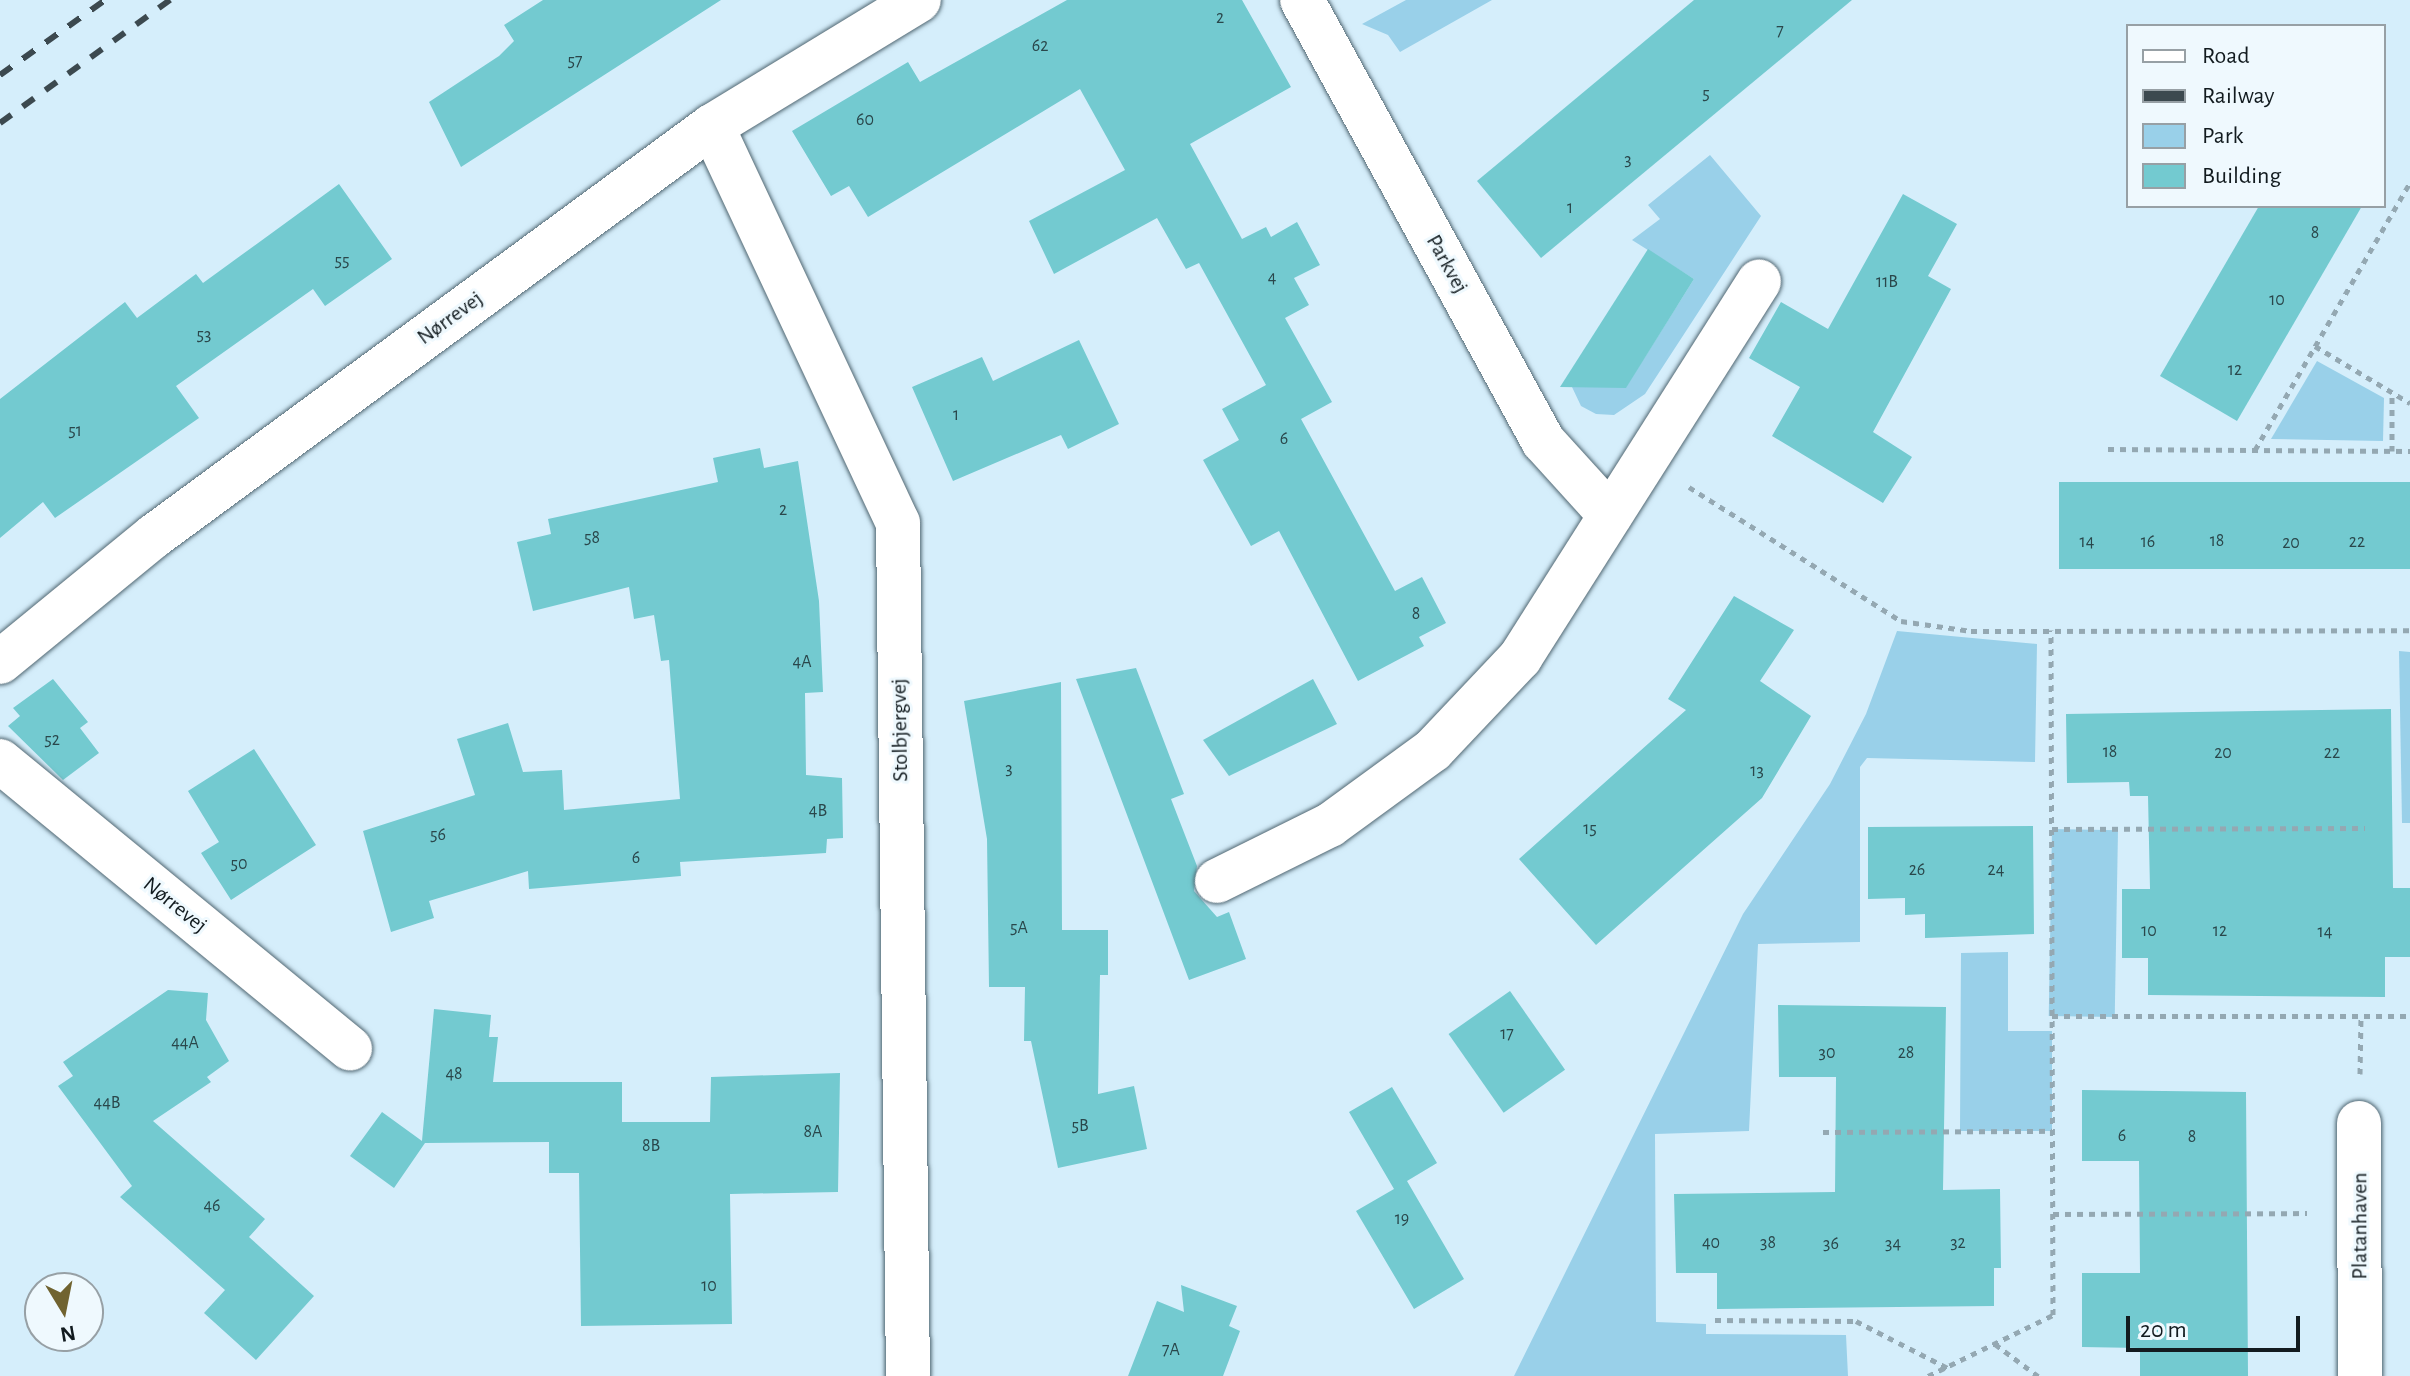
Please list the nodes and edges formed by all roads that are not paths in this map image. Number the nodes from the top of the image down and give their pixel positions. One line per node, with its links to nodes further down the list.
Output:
1 (919, 0): 3 (street, Nørrevej)
2 (1302, 0): 5 (street, Parkvej)
3 (712, 126): 6 (street, Nørrevej); 11 (street, Stolbjergvej)
4 (1759, 282): 5 (street)
5 (1610, 515): 8 (street)
6 (0, 662)
7 (0, 761): 9 (street, Nørrevej)
8 (1217, 881)
9 (350, 1048)
10 (2359, 1123): 12 (street, Platanhaven)
11 (908, 1376)
12 (2360, 1376)

